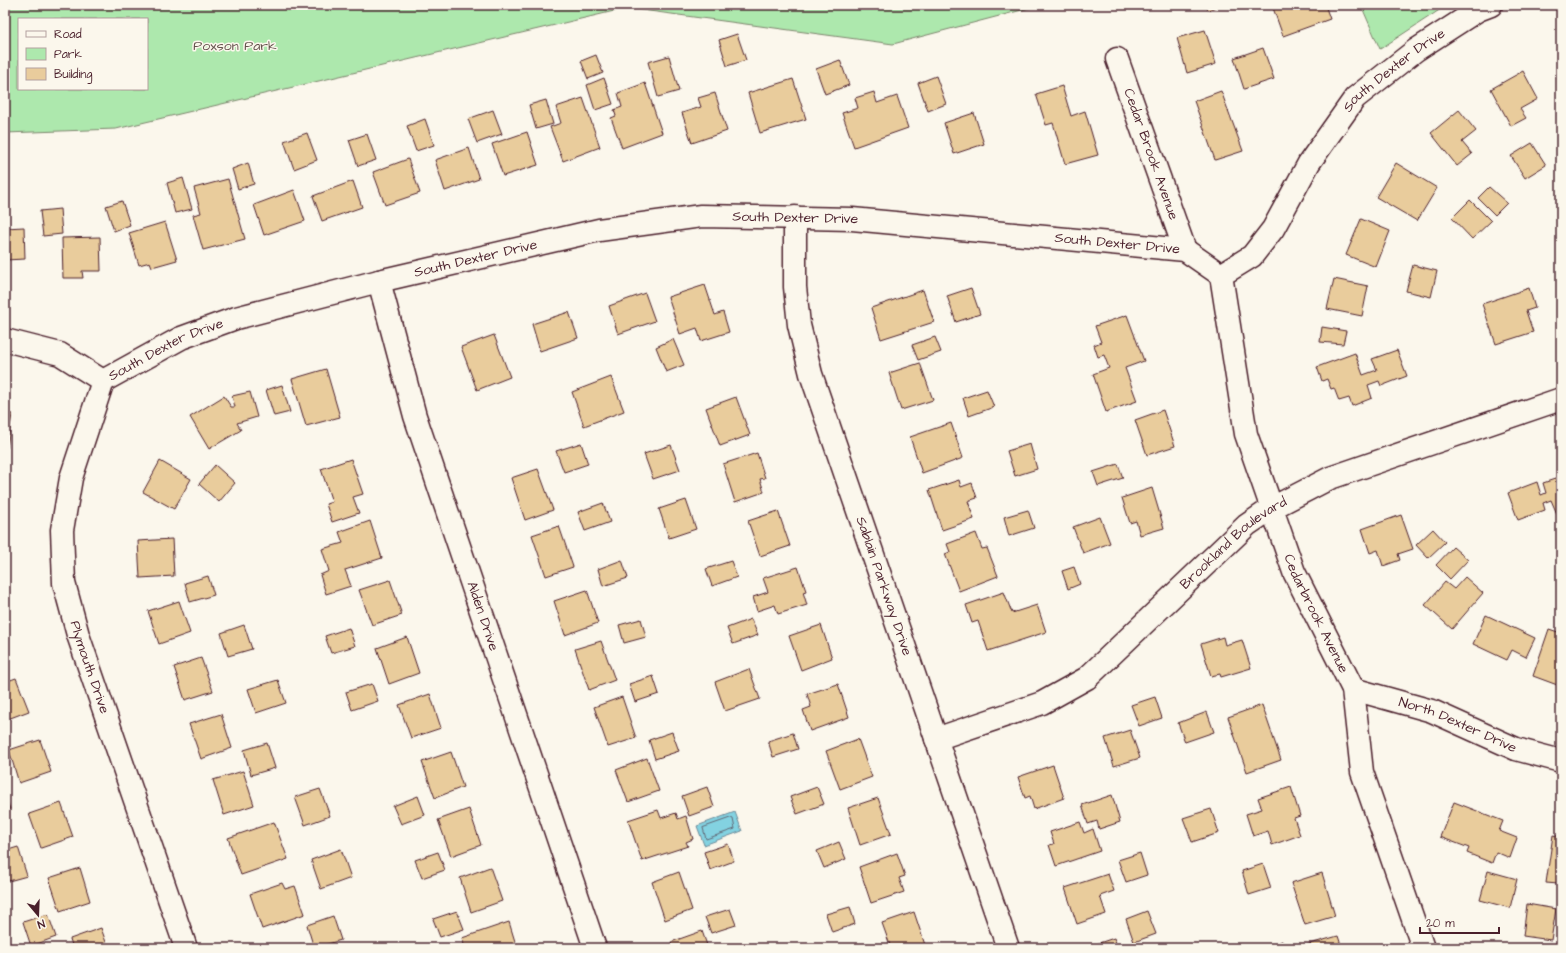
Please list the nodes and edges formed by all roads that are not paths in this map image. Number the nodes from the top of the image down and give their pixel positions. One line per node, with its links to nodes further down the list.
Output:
1 (1490, 5): 5 (street, South Dexter Drive)
2 (1117, 59): 4 (street, Cedar Brook Avenue)
3 (795, 216): 4 (street, South Dexter Drive); 6 (street, South Dexter Drive); 12 (street, Sablain Parkway Drive)
4 (1185, 250): 5 (street, South Dexter Drive)
5 (1222, 275): 10 (street, Cedarbrook Avenue)
6 (378, 281): 8 (street, South Dexter Drive); 15 (street, Alden Drive)
7 (5, 340): 8 (street, South Dexter Drive)
8 (103, 381): 14 (street, Plymouth Drive)
9 (1561, 399): 10 (street, Brookland Boulevard)
10 (1272, 508): 11 (street, Cedarbrook Avenue); 12 (street, Brookland Boulevard)
11 (1353, 689): 13 (street, North Dexter Drive); 17 (street, Cedarbrook Avenue)
12 (936, 739): 16 (street, Sablain Parkway Drive)
13 (1561, 761)
14 (186, 948)
15 (595, 948)
16 (1008, 948)
17 (1423, 948)

